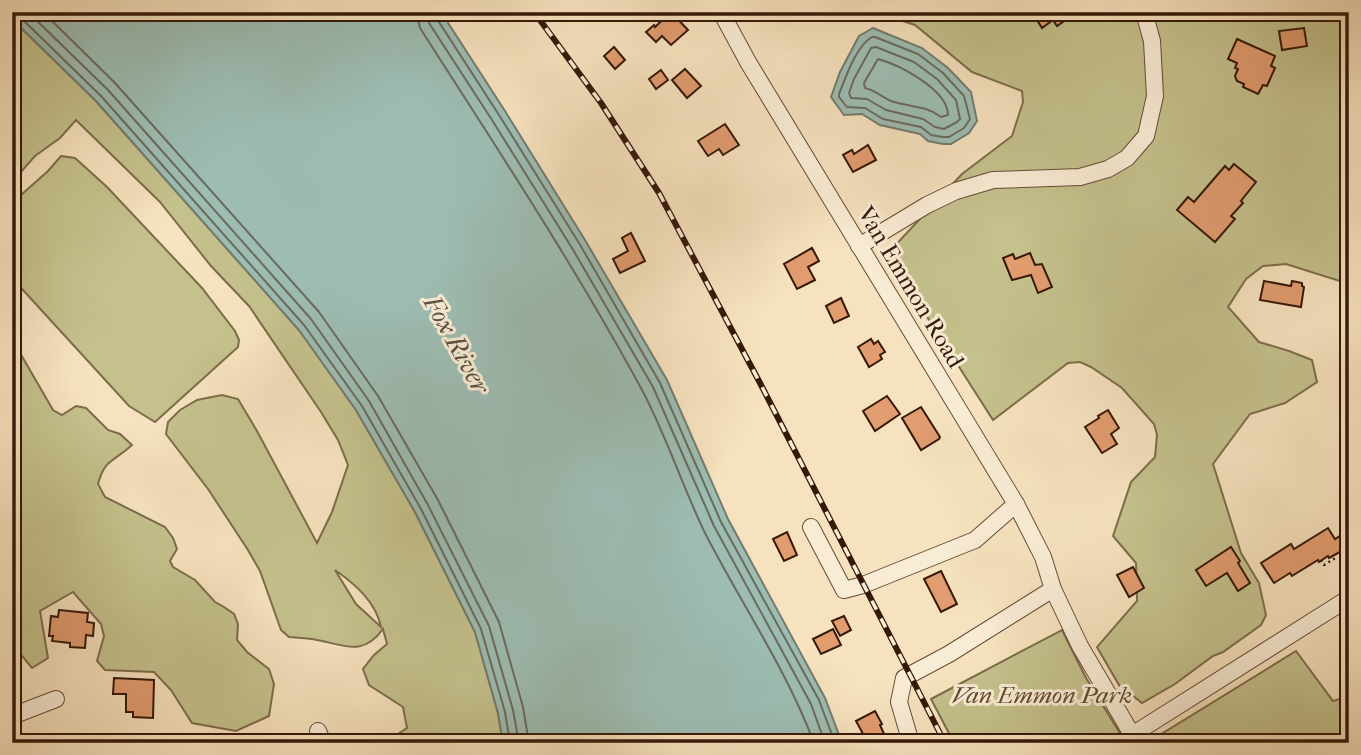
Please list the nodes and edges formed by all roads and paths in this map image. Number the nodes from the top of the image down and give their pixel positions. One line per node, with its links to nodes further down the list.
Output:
1 (721, 12): 3 (street, Van Emmon Road)
2 (1144, 12): 3 (street)
3 (859, 246): 4 (street, Van Emmon Road)
4 (1016, 504): 5 (street); 8 (street, Van Emmon Road)
5 (811, 527)
6 (1337, 557): 7 (path)
7 (1321, 560)
8 (1053, 589): 12 (street, Van Emmon Road); 13 (street)
9 (1349, 598): 12 (street)
10 (56, 699): 11 (street)
11 (12, 716)
12 (1135, 739)
13 (911, 743)

